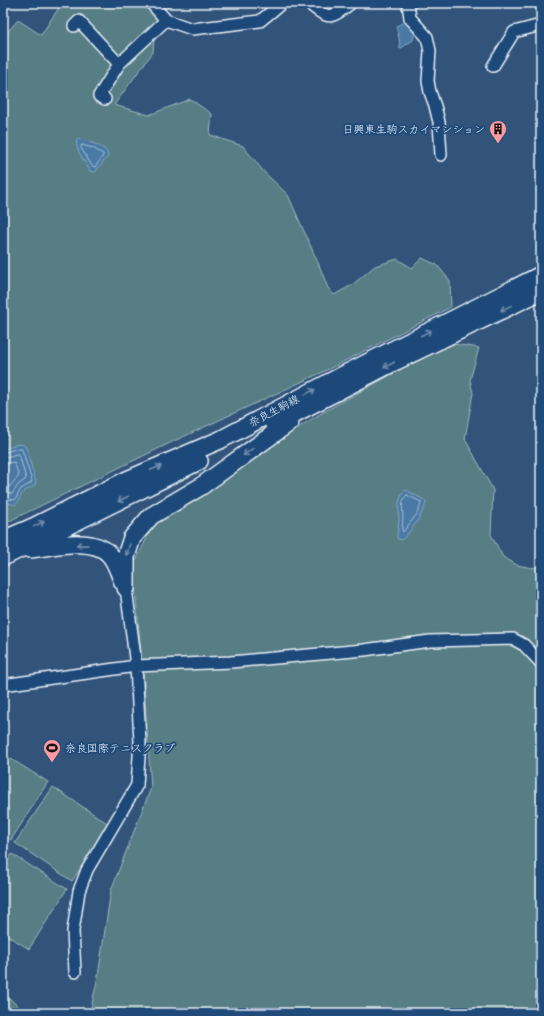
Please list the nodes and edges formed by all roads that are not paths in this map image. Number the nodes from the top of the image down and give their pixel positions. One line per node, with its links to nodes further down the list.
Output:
1 (150, 3): 6 (street)
2 (282, 3): 6 (street)
3 (308, 3): 4 (street)
4 (351, 3)
5 (408, 3): 12 (street)
6 (166, 20): 9 (street)
7 (74, 26): 9 (street)
8 (541, 28): 10 (street)
9 (119, 64): 11 (street)
10 (493, 66)
11 (104, 100)
12 (441, 155)
13 (541, 275): 16 (main road, 奈良生駒線, one-way to 13)
14 (541, 291): 15 (main road, 奈良生駒線, one-way to 15)
15 (314, 405): 17 (main road, 奈良生駒線, one-way to 17); 18 (main road, one-way to 18)
16 (3, 540)
17 (10, 554): 18 (main road, one-way to 17)
18 (126, 588): 20 (street)
19 (541, 663): 20 (street)
20 (136, 666): 21 (street); 22 (street)
21 (3, 685)
22 (75, 972)

